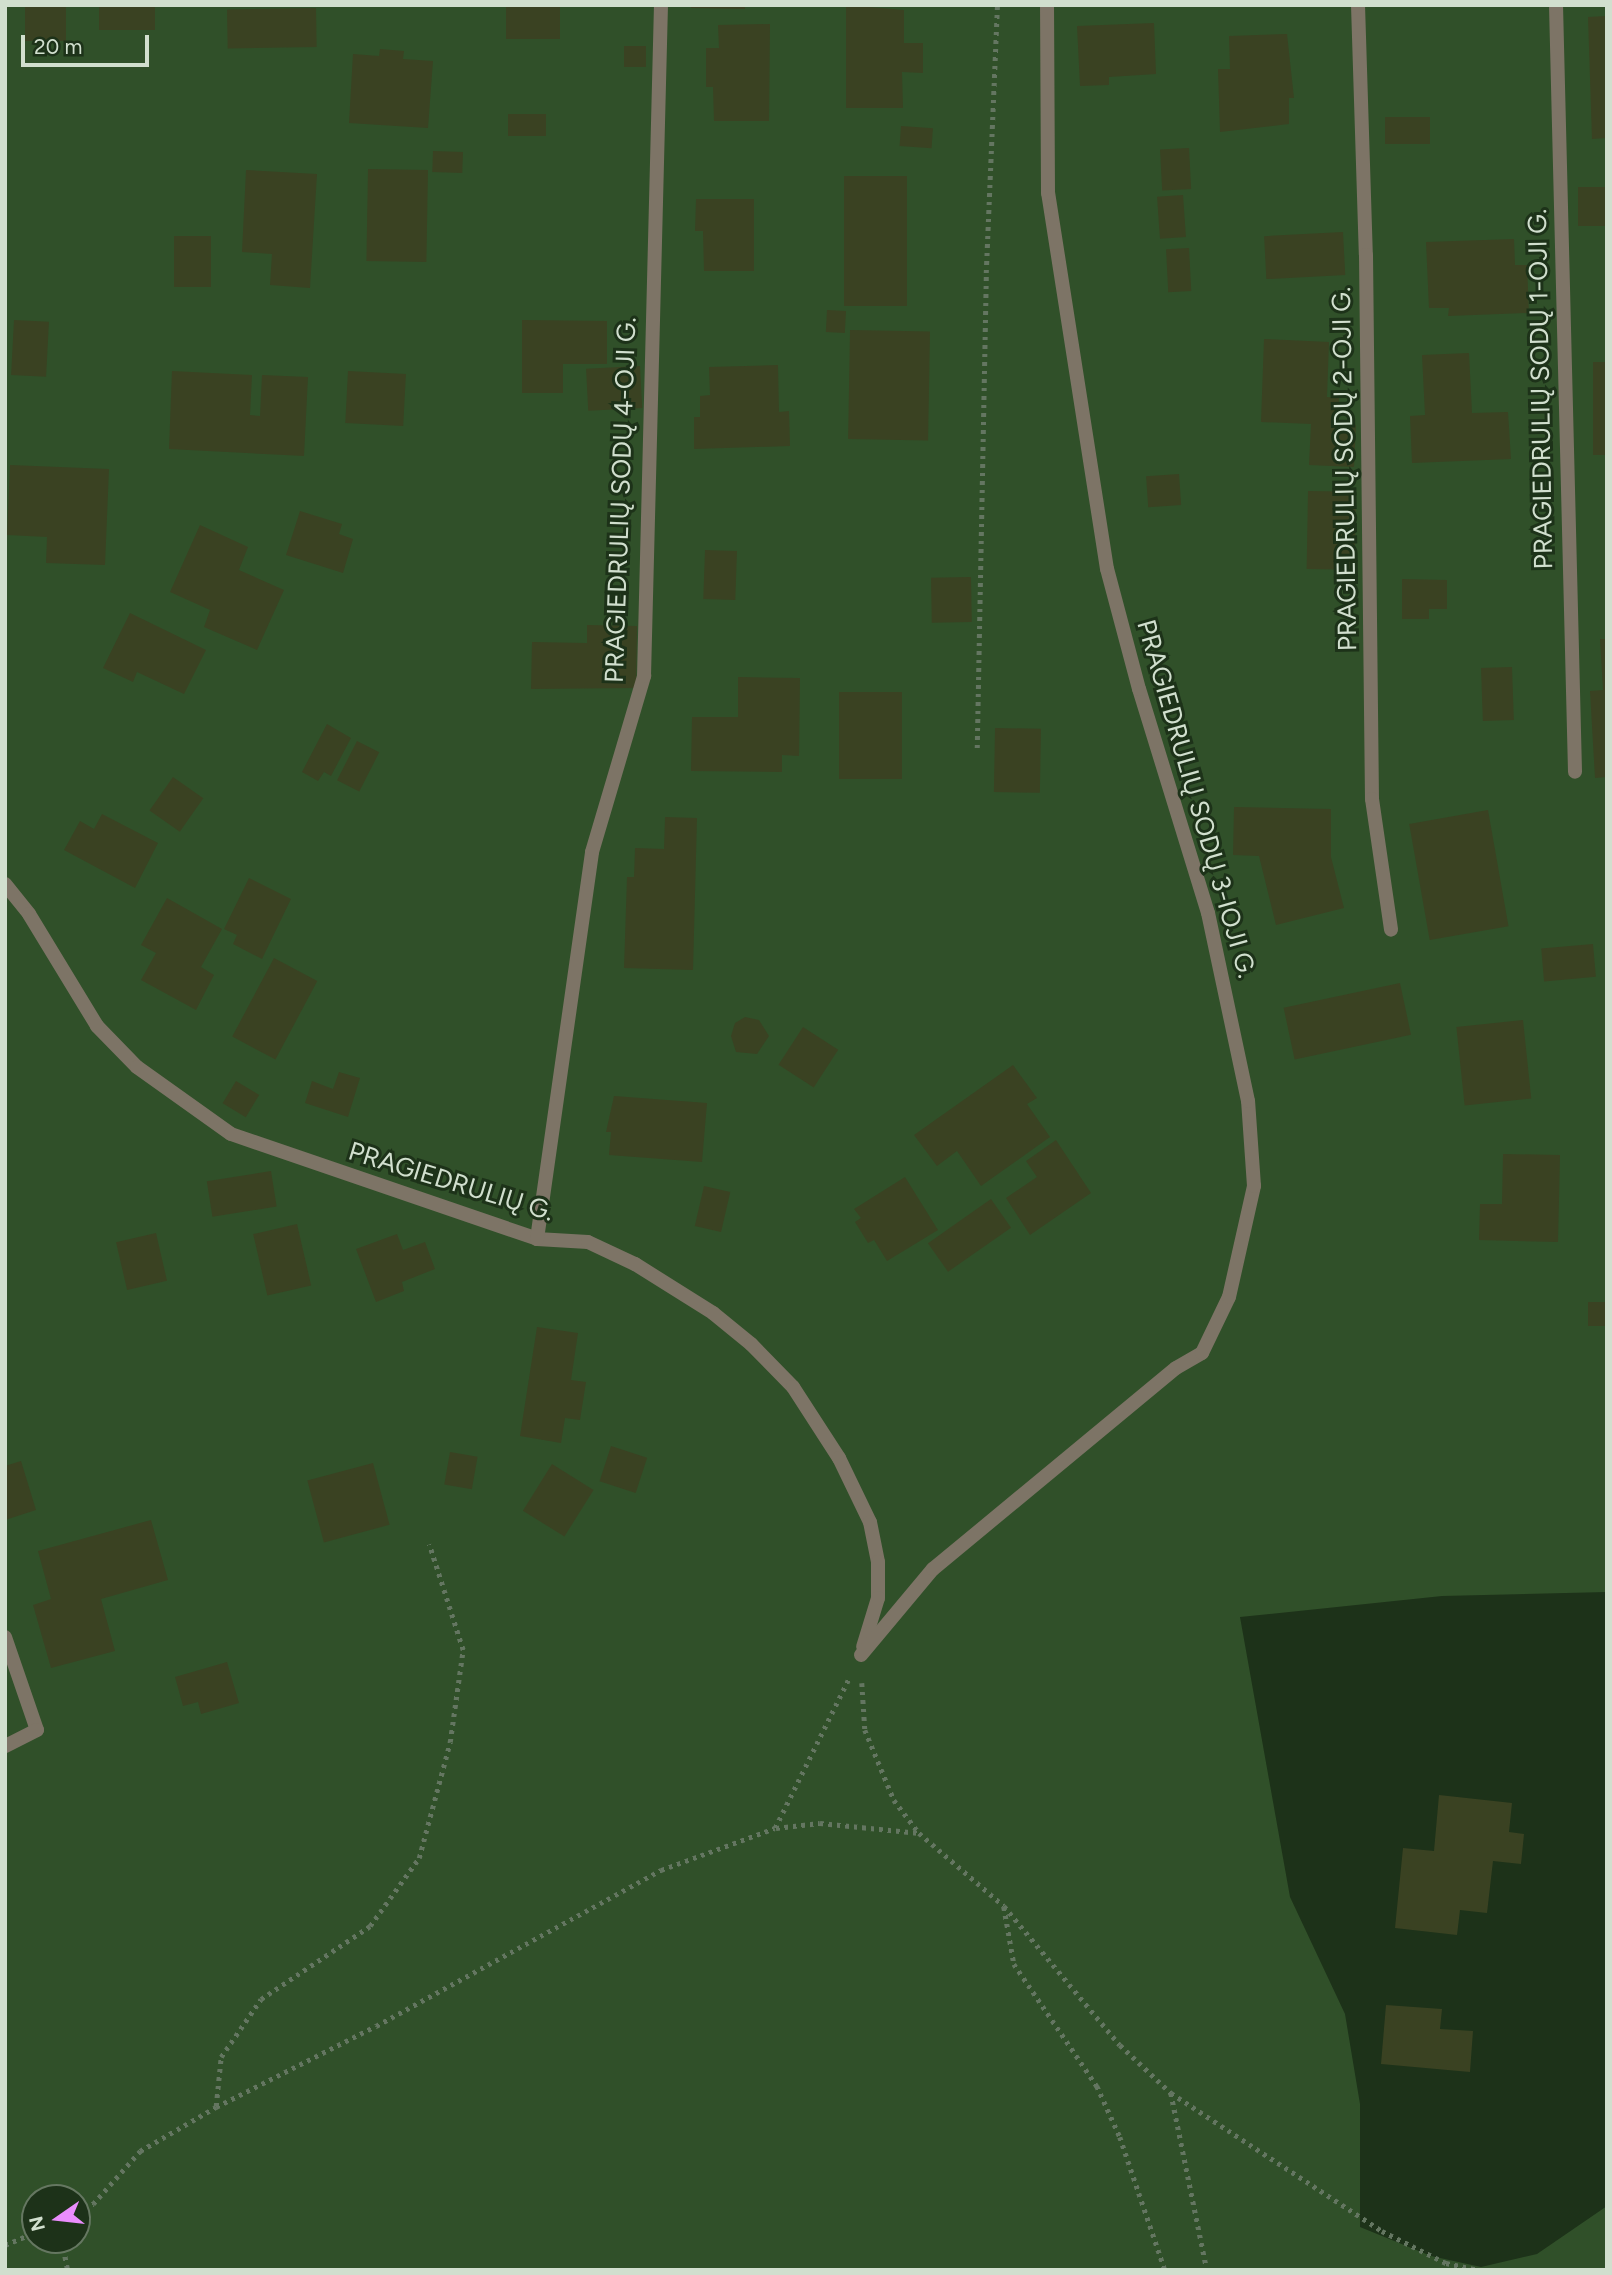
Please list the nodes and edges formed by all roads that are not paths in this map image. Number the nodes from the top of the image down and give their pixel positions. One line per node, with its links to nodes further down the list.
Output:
1 (661, 5): 8 (street, PRAGIEDRULIŲ SODŲ 4-OJI G.)
2 (1047, 5): 10 (street, PRAGIEDRULIŲ SODŲ 3-IOJI G.)
3 (1358, 5): 7 (street, PRAGIEDRULIŲ SODŲ 2-OJI G.)
4 (1556, 5): 5 (street, PRAGIEDRULIŲ SODŲ 1-OJI G.)
5 (1575, 772)
6 (5, 884): 8 (street, PRAGIEDRULIŲ G.)
7 (1391, 930)
8 (537, 1239): 10 (street, PRAGIEDRULIŲ G.)
9 (5, 1637): 11 (street)
10 (861, 1655)
11 (5, 1746)

